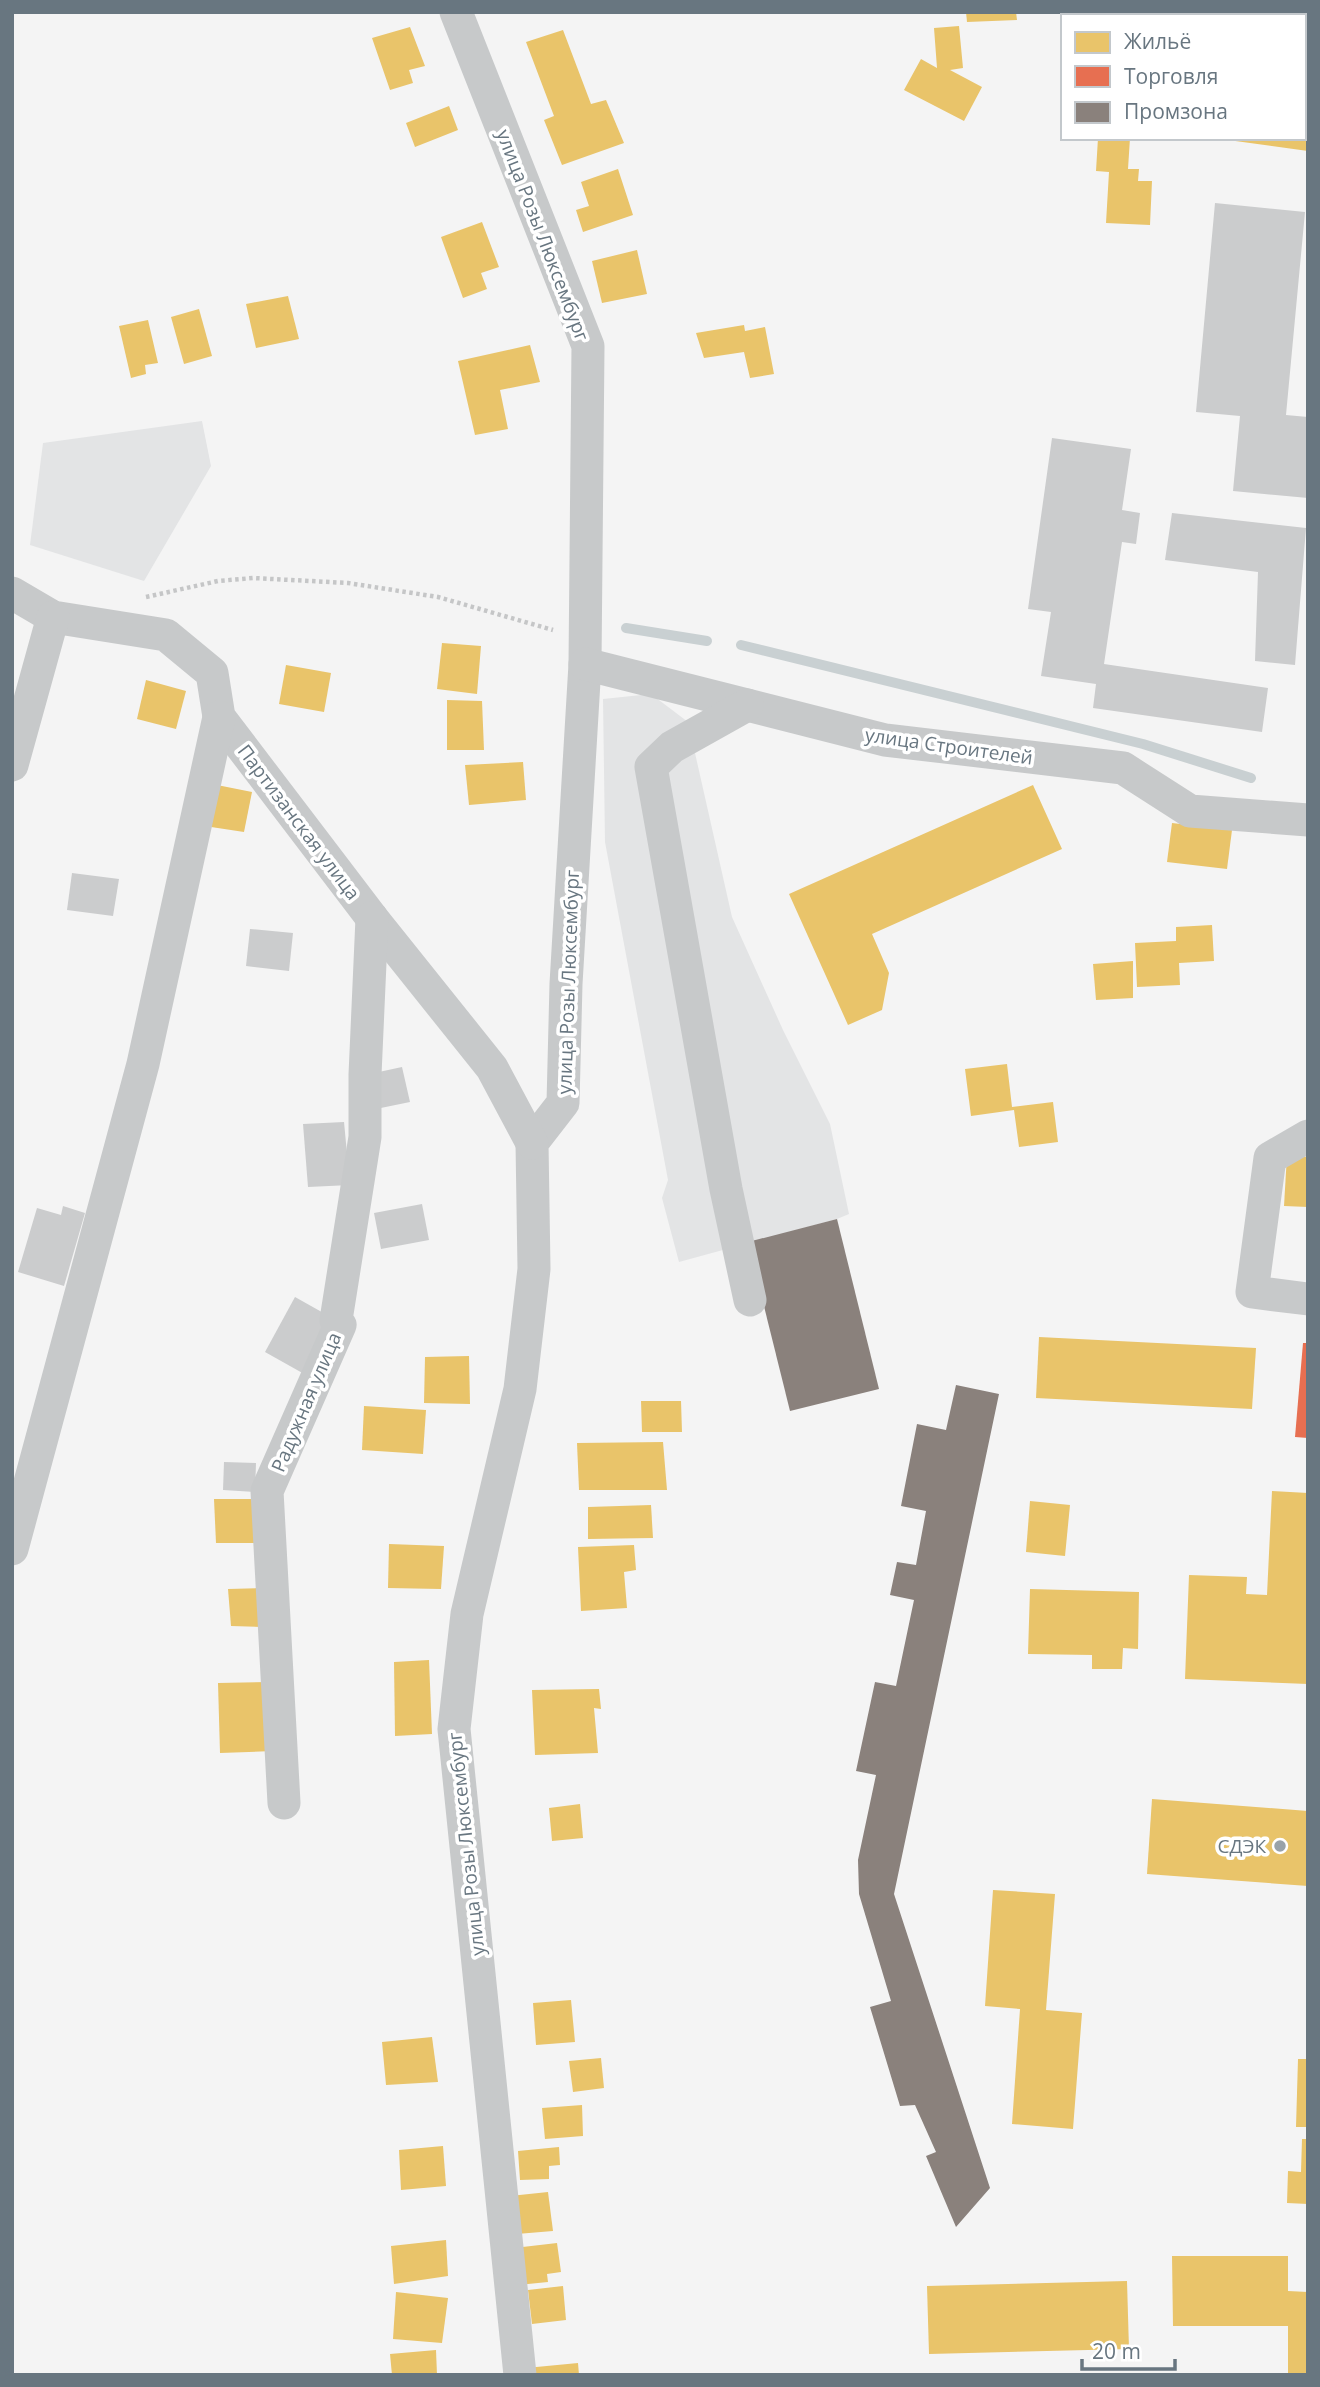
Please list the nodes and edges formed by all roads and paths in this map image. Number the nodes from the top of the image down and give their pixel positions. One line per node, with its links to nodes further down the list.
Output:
1 (456, 12): 5 (street, улица Розы Люксембург)
2 (12, 593): 4 (street, Партизанская улица)
3 (139, 599): 5 (path)
4 (53, 617): 7 (street, Партизанская улица); 8 (street)
5 (585, 652): 6 (street, улица Строителей); 12 (street, улица Розы Люксембург)
6 (747, 705): 9 (street, улица Строителей); 14 (street)
7 (219, 717): 10 (street, Партизанская улица); 15 (street)
8 (12, 765)
9 (1308, 820)
10 (372, 918): 12 (street, Партизанская улица); 16 (street, Радужная улица)
11 (1308, 1136): 13 (street)
12 (531, 1143): 17 (street, улица Розы Люксембург)
13 (1308, 1299)
14 (750, 1300)
15 (12, 1549)
16 (284, 1803)
17 (520, 2375)

